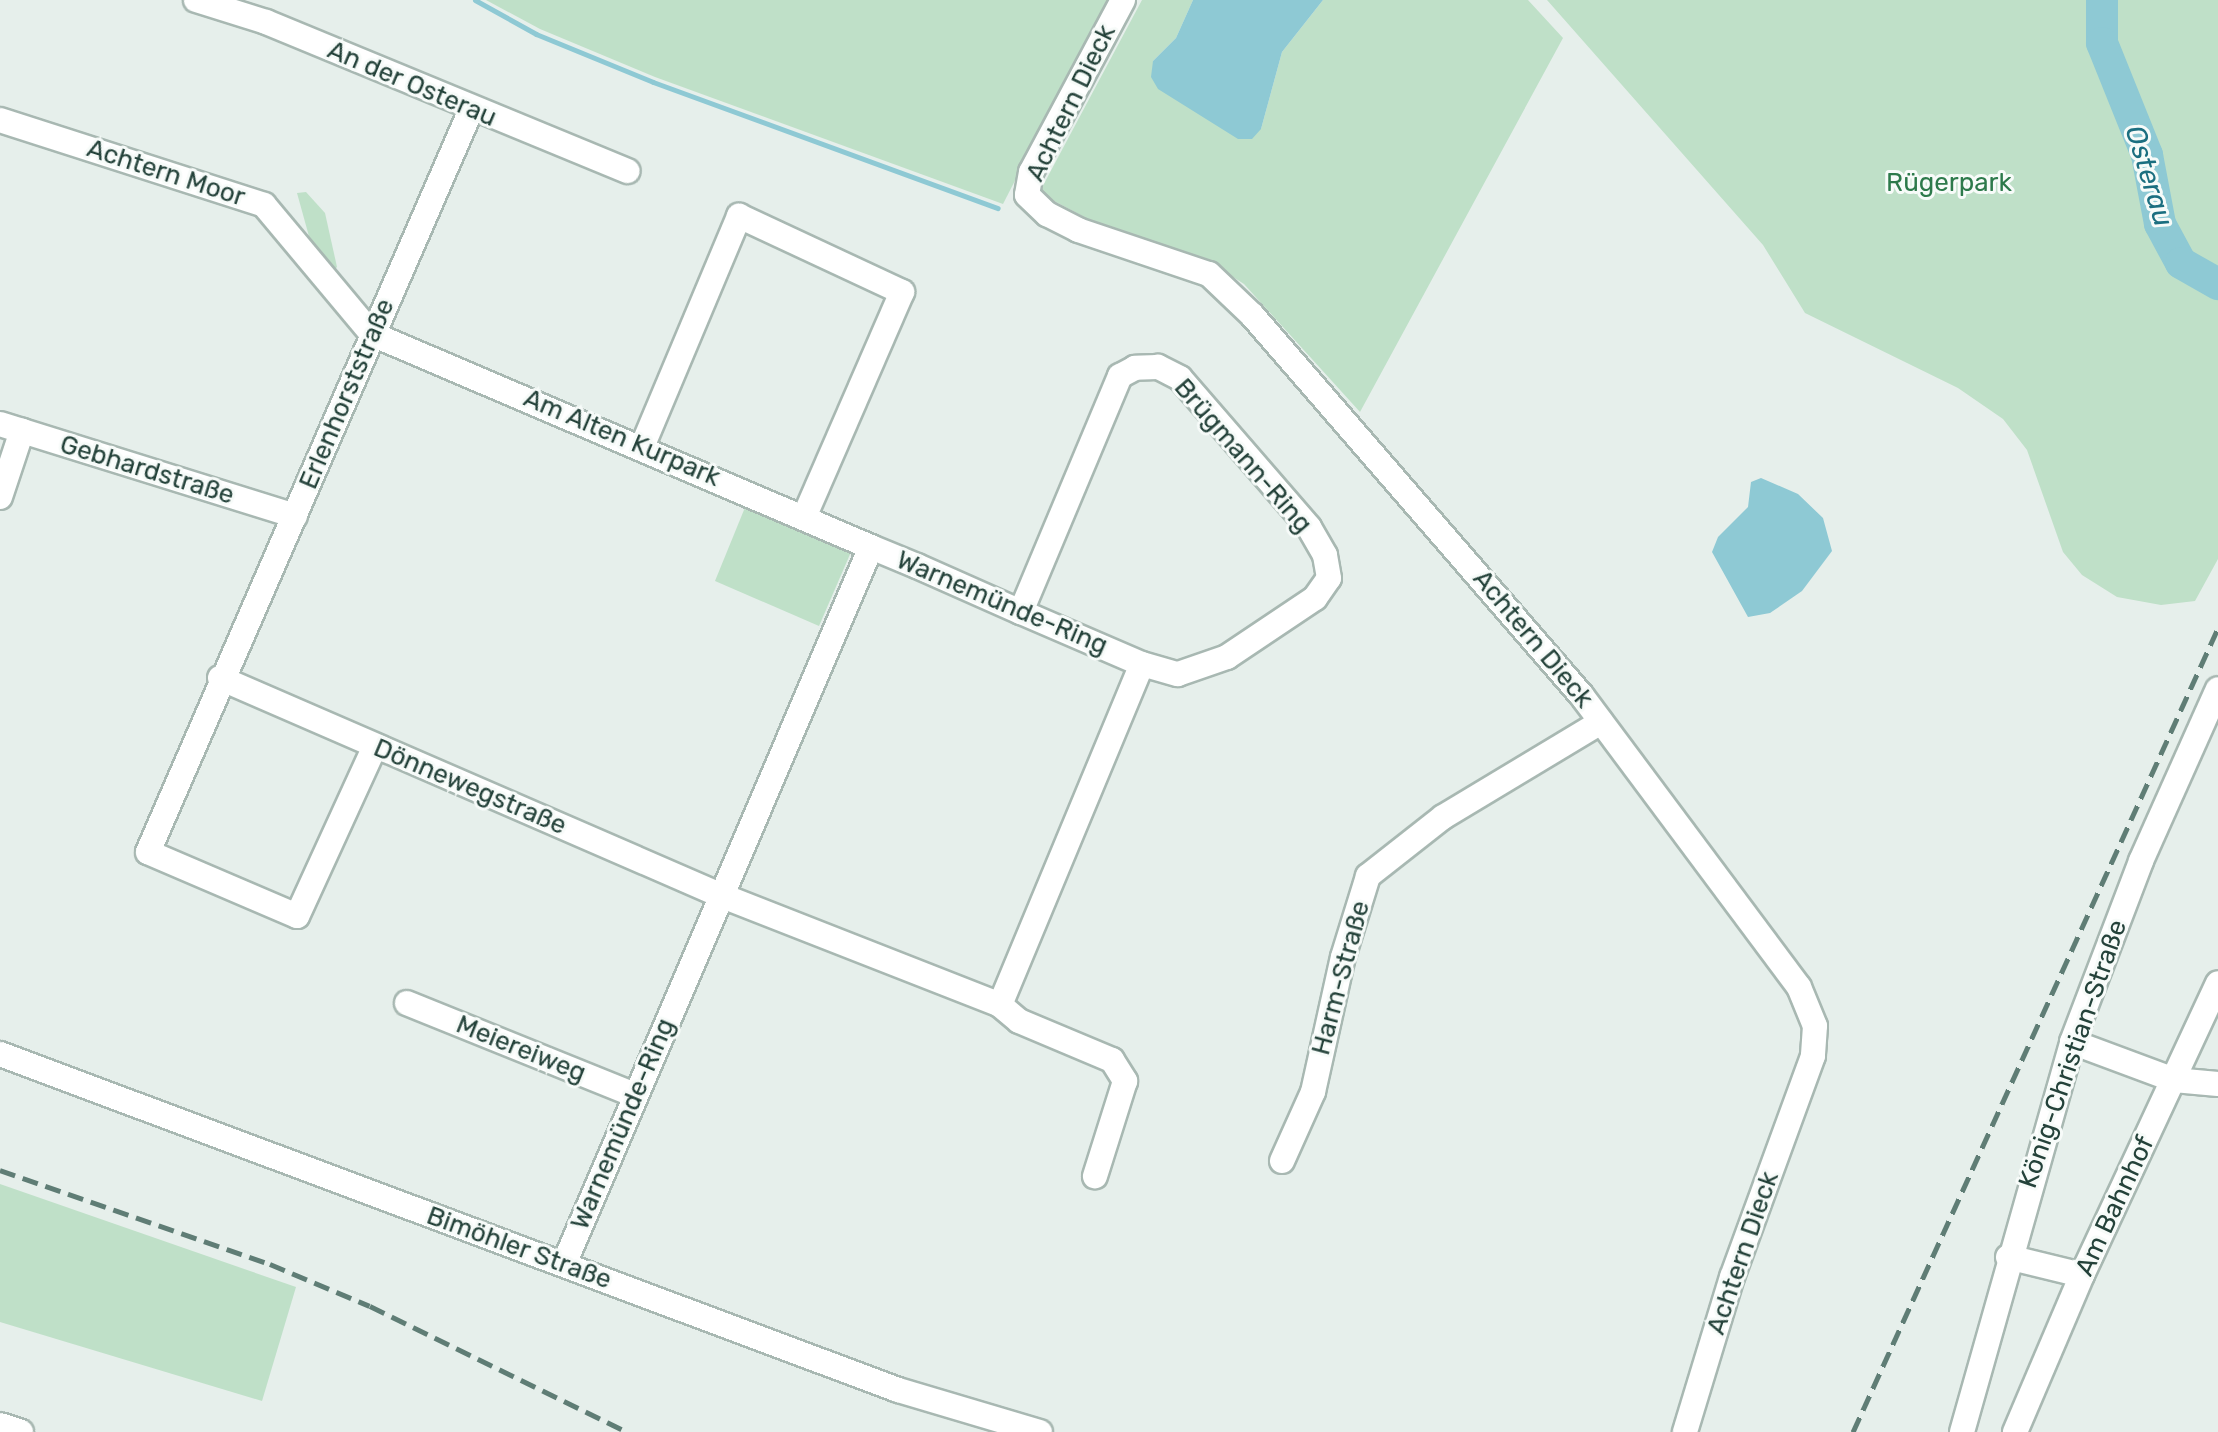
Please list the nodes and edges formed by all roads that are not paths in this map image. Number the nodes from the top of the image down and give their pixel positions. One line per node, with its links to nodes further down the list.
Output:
1 (196, 0): 3 (street, An der Osterau)
2 (1123, 0): 17 (street, Achtern Dieck)
3 (471, 110): 5 (street, An der Osterau); 6 (street, Erlenhorststraße)
4 (0, 120): 6 (street, Achtern Moor)
5 (628, 171)
6 (372, 334): 8 (street, Am Alten Kurpark); 11 (street, Erlenhorststraße)
7 (11, 427): 9 (street); 11 (street, Gebhardstraße)
8 (642, 447): 10 (street, Am Alten Kurpark); 10 (street)
9 (0, 497)
10 (805, 515): 12 (street, Am Alten Kurpark)
11 (295, 516): 15 (street, Erlenhorststraße)
12 (871, 547): 13 (street, Warnemünde-Ring); 19 (street, Warnemünde-Ring)
13 (1021, 612): 14 (street, Warnemünde-Ring); 14 (street, Brügmann-Ring)
14 (1142, 664): 22 (street, Warnemünde-Ring)
15 (220, 678): 18 (street, Dönnewegstraße); 18 (street, Erlenhorststraße)
16 (2218, 689): 23 (street, König-Christian-Straße)
17 (1601, 722): 28 (street, Harm-Straße); 36 (street, Achtern Dieck)
18 (375, 746): 19 (street, Dönnewegstraße)
19 (720, 895): 22 (street); 27 (street, Warnemünde-Ring)
20 (2218, 983): 25 (street, Am Bahnhof)
21 (407, 1003): 27 (street, Meiereiweg)
22 (1000, 1005): 29 (street)
23 (2072, 1042): 25 (street); 30 (street, König-Christian-Straße)
24 (0, 1054): 31 (street, Bimöhler Straße)
25 (2174, 1080): 26 (street); 32 (street, Am Bahnhof)
26 (2218, 1084)
27 (635, 1095): 31 (street, Warnemünde-Ring)
28 (1282, 1161)
29 (1095, 1176)
30 (2008, 1257): 32 (street); 37 (street, König-Christian-Straße)
31 (564, 1264): 35 (street, Bimöhler Straße)
32 (2082, 1275): 38 (street, Am Bahnhof)
33 (0, 1425): 34 (street)
34 (21, 1432)
35 (1040, 1432)
36 (1685, 1432)
37 (1962, 1432)
38 (2015, 1432)

